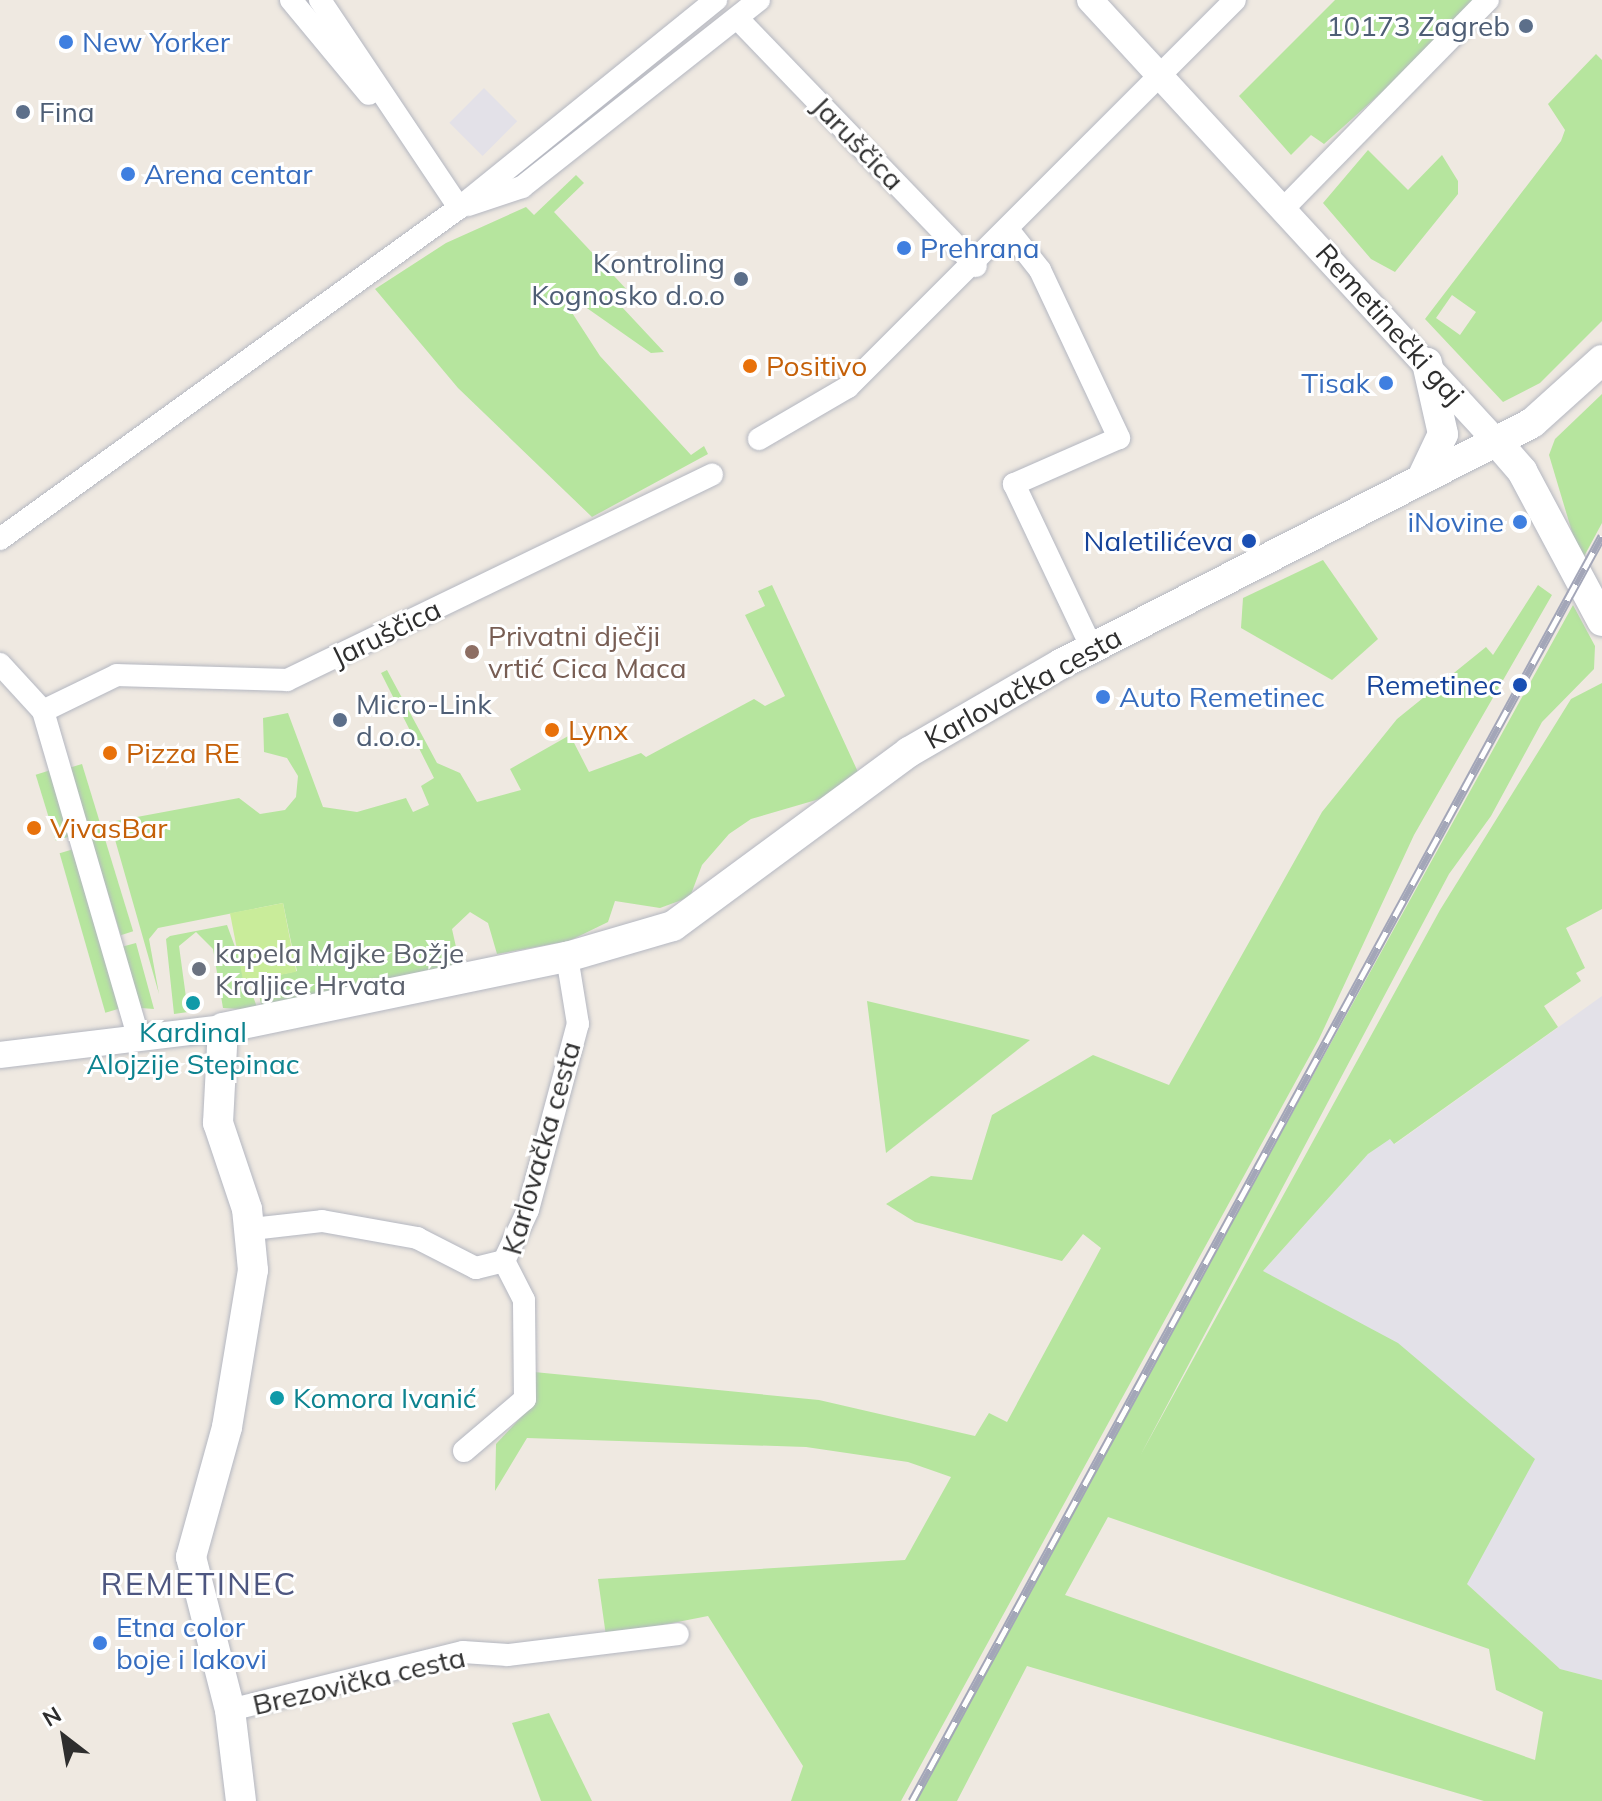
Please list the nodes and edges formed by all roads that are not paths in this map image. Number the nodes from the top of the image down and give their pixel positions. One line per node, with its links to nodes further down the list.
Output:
1 (291, 0): 10 (street)
2 (320, 0): 10 (street)
3 (716, 0): 12 (street)
4 (759, 0): 8 (street)
5 (1090, 0): 9 (street, Remetinečki gaj)
6 (1235, 0): 9 (street)
7 (1488, 0): 11 (street)
8 (740, 21): 12 (street); 14 (street, Jaruščica)
9 (1165, 76): 11 (street, Remetinečki gaj); 13 (street)
10 (395, 122): 12 (street)
11 (1285, 207): 16 (street, Remetinečki gaj)
12 (459, 208): 21 (street)
13 (1010, 232): 14 (street); 23 (street)
14 (976, 266): 17 (street)
15 (1602, 360): 18 (main road, Karlovačka cesta)
16 (1427, 363): 18 (street, Remetinečki gaj); 19 (main road)
17 (759, 439)
18 (1496, 441): 19 (main road, Karlovačka cesta); 22 (main road)
19 (1424, 474): 23 (main road, Karlovačka cesta)
20 (712, 475): 25 (street, Jaruščica)
21 (0, 539)
22 (1602, 621)
23 (1092, 648): 26 (main road, Karlovačka cesta)
24 (0, 664): 25 (street)
25 (43, 711): 28 (street)
26 (567, 957): 27 (main road, Karlovačka cesta); 31 (street, Karlovačka cesta)
27 (223, 1028): 28 (street, Karlovačka cesta); 30 (main road, Brezovička cesta)
28 (137, 1033): 29 (street, Karlovačka cesta)
29 (0, 1055)
30 (252, 1229): 31 (street); 34 (main road, Brezovička cesta)
31 (504, 1261): 32 (street, Karlovačka cesta)
32 (464, 1451)
33 (678, 1634): 34 (street, Brezovička cesta)
34 (230, 1710): 35 (main road, Brezovička cesta)
35 (241, 1801)

